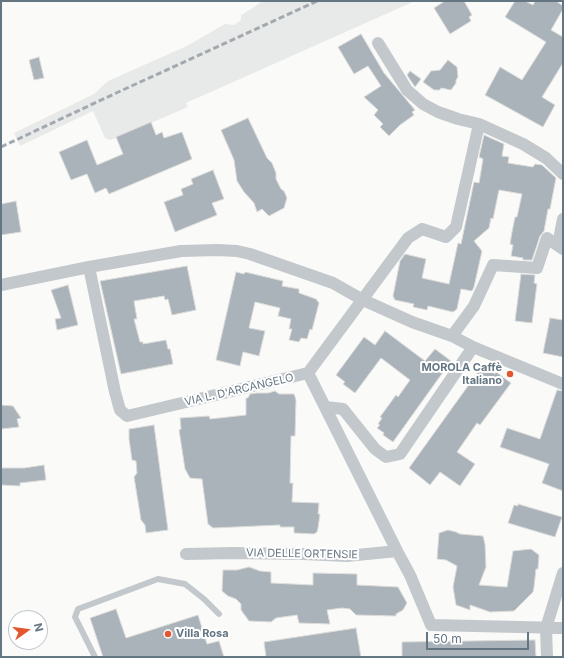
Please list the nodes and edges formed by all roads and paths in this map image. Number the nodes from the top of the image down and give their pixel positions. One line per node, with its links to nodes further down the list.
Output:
1 (378, 44): 2 (street)
2 (479, 124): 3 (street); 8 (street)
3 (563, 174)
4 (563, 219): 5 (street)
5 (560, 247): 9 (street)
6 (89, 267): 7 (street); 8 (street); 11 (street, VIA L. D'ARCANGELO)
7 (1, 285)
8 (363, 300): 9 (street); 11 (street)
9 (452, 336): 10 (street)
10 (473, 347): 12 (street); 13 (street)
11 (308, 373): 13 (street, VIA L. D'ARCANGELO)
12 (563, 384)
13 (326, 406): 14 (street, VIA L. D'ARCANGELO)
14 (396, 551): 15 (street, VIA DELLE ORTENSIE); 18 (street)
15 (186, 554)
16 (563, 573): 18 (street)
17 (219, 614): 20 (lane)
18 (546, 628): 19 (street); 21 (street)
19 (563, 628)
20 (95, 657)
21 (547, 657)

